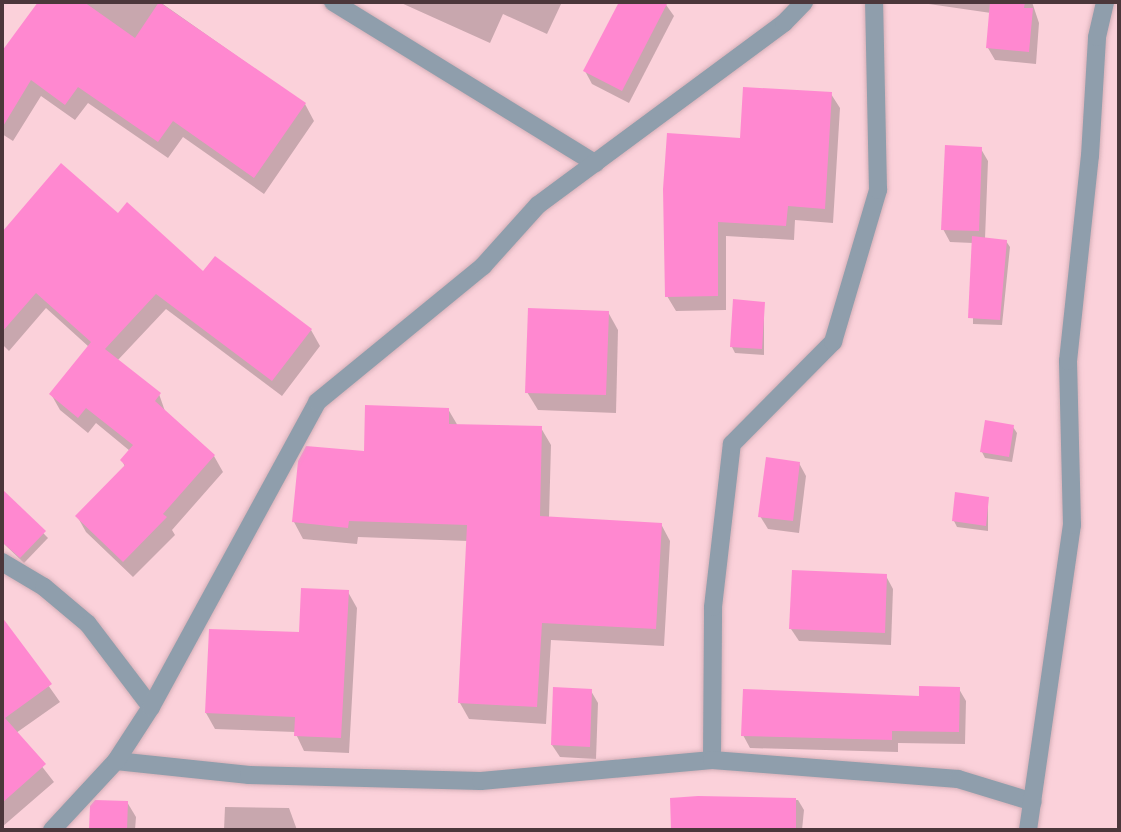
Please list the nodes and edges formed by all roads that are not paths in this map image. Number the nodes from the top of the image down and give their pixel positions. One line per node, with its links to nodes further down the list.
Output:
1 (333, 2): 5 (street)
2 (804, 2): 5 (street)
3 (874, 2): 8 (street)
4 (1105, 2): 10 (street)
5 (595, 163): 7 (street)
6 (2, 562): 7 (street)
7 (151, 706): 9 (street)
8 (712, 760): 9 (street); 10 (street)
9 (116, 761): 11 (street)
10 (1032, 802): 12 (street)
11 (52, 830)
12 (1028, 830)

